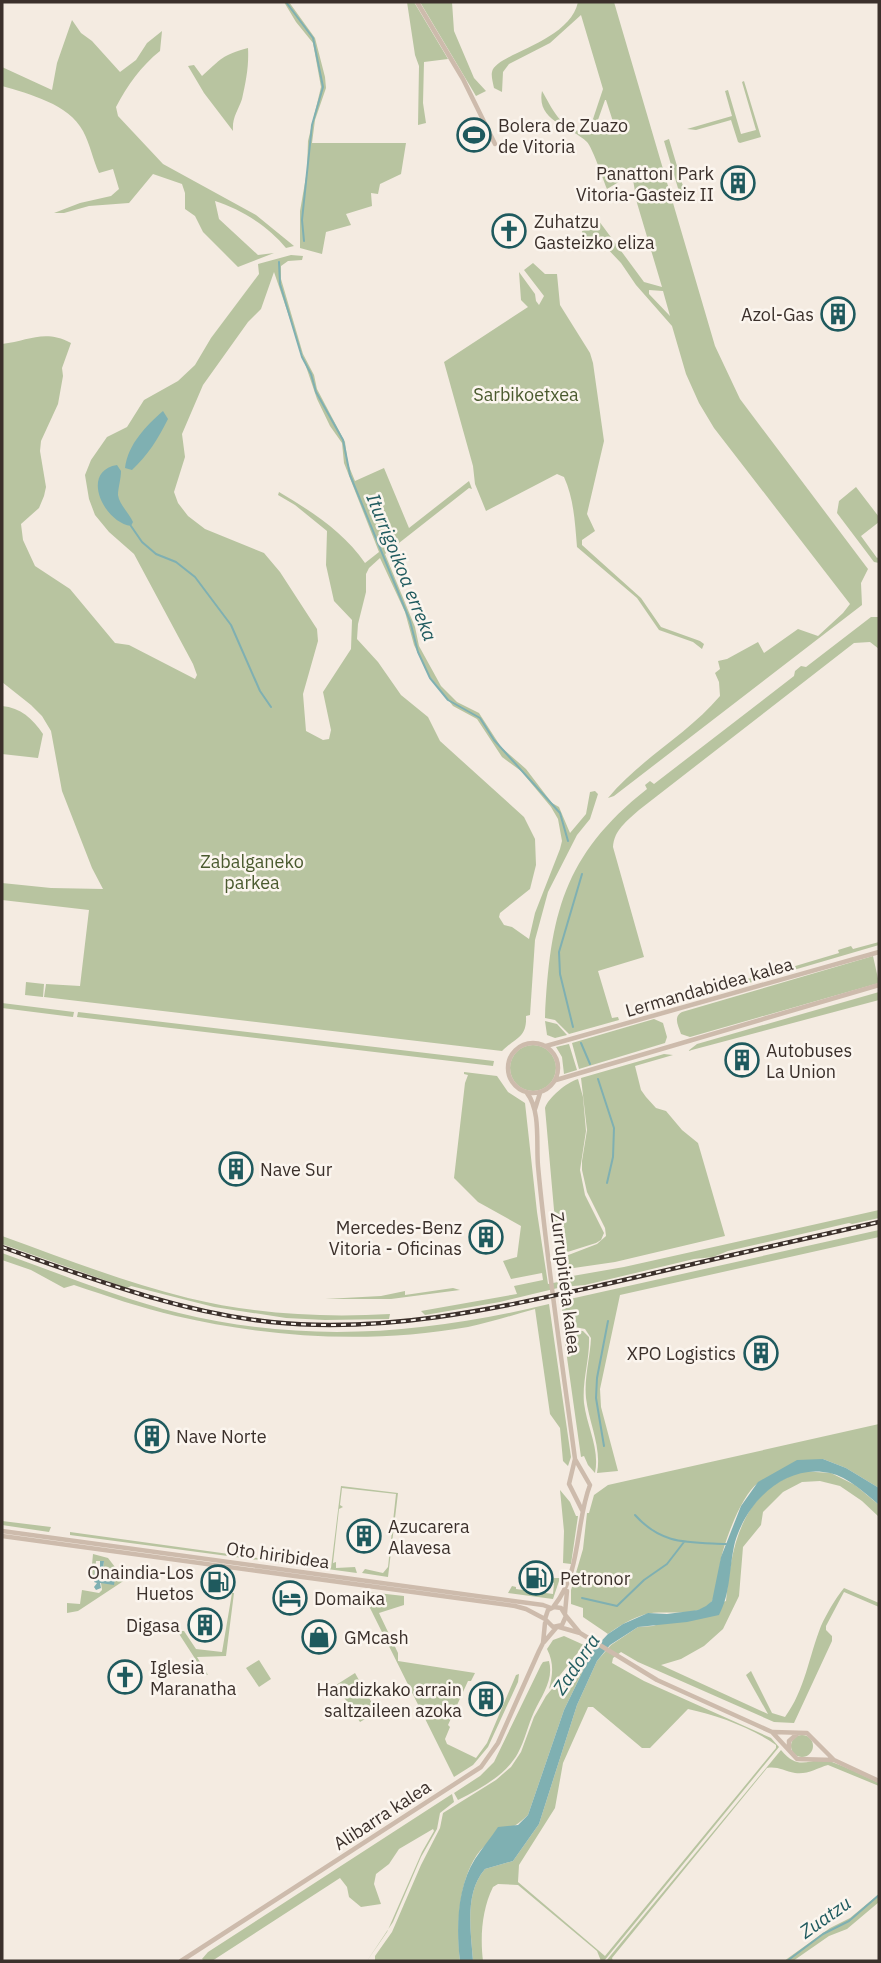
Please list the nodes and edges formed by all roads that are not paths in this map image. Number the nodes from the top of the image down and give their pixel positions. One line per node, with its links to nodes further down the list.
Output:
1 (417, 2): 2 (street)
2 (495, 144)
3 (879, 952): 5 (street, Lermandabidea kalea)
4 (879, 985): 6 (street)
5 (546, 1046): 6 (street); 7 (street)
6 (556, 1080): 8 (street)
7 (527, 1093): 8 (street); 9 (street, Zurrupitieta kalea)
8 (540, 1093): 9 (street, Zurrupitieta kalea)
9 (535, 1110): 10 (street, Zurrupitieta kalea)
10 (575, 1459): 11 (street, Zurrupitieta kalea); 12 (street, Zurrupitieta kalea)
11 (584, 1475): 12 (street); 13 (street)
12 (572, 1478): 14 (street)
13 (587, 1492): 14 (street); 15 (street)
14 (575, 1493): 15 (street)
15 (582, 1510): 17 (street)
16 (2, 1533): 18 (street, Oto hiribidea); 20 (street, Oto hiribidea)
17 (567, 1588): 18 (street); 19 (street)
18 (552, 1607): 19 (street); 20 (street)
19 (565, 1615): 21 (street); 22 (street)
20 (545, 1620): 21 (street); 23 (street, Alibarra kalea)
21 (558, 1627): 22 (street); 23 (street, Alibarra kalea)
22 (580, 1633): 24 (street)
23 (543, 1643): 31 (street, Alibarra kalea)
24 (772, 1732): 25 (street); 27 (street)
25 (799, 1733): 26 (street); 27 (street)
26 (816, 1743): 28 (street); 29 (street)
27 (789, 1750): 28 (street)
28 (810, 1758): 29 (street)
29 (834, 1760): 30 (street)
30 (879, 1781)
31 (181, 1961)

